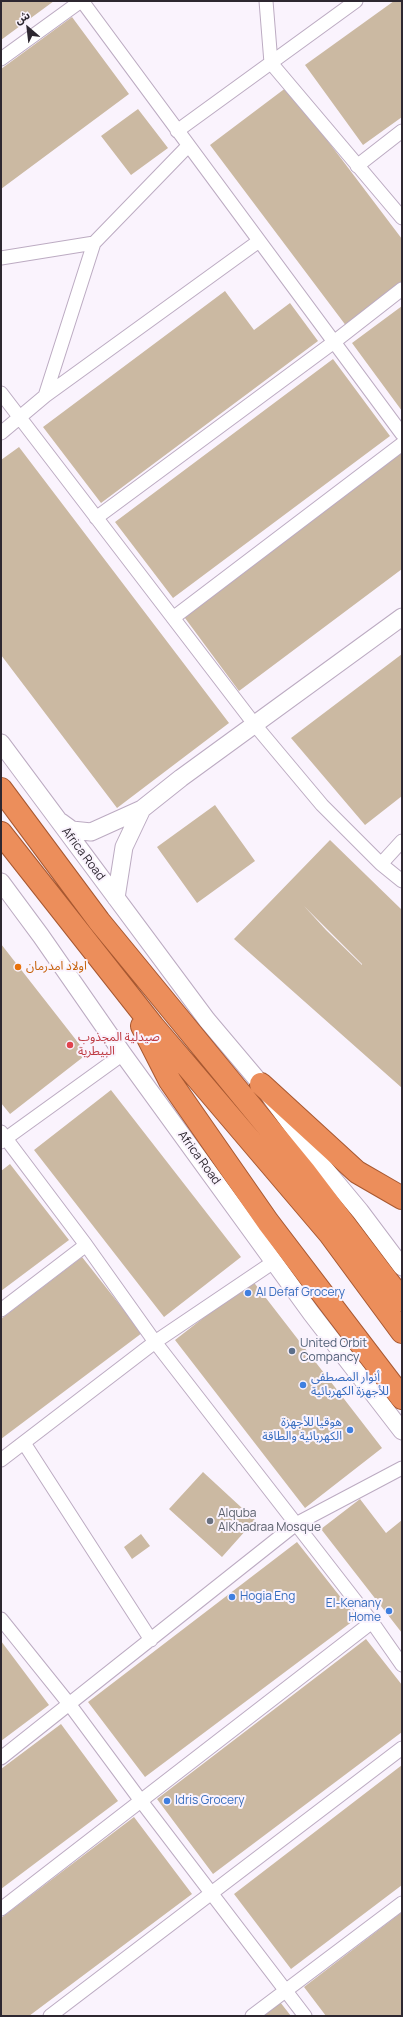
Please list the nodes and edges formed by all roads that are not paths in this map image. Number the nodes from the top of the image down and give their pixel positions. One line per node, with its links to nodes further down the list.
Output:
1 (82, 1): 4 (street); 6 (street)
2 (266, 1): 5 (street)
3 (355, 1): 5 (street)
4 (1, 59)
5 (270, 63): 6 (street); 9 (street)
6 (177, 131): 8 (street)
7 (402, 131): 9 (street)
8 (188, 146): 11 (street); 12 (street)
9 (357, 166): 10 (street)
10 (402, 218)
11 (259, 242): 15 (street); 17 (street)
12 (94, 243): 13 (street); 17 (street)
13 (1, 258)
14 (402, 289): 15 (street)
15 (334, 342): 20 (street); 22 (street)
16 (1, 394): 18 (street)
17 (45, 396): 18 (street)
18 (20, 418): 19 (street); 22 (street)
19 (1, 433)
20 (402, 434)
21 (402, 444): 24 (street)
22 (96, 518): 24 (street)
23 (402, 617): 25 (street)
24 (173, 618): 25 (street)
25 (254, 725): 28 (street); 32 (street)
26 (1, 743): 29 (street, Africa Road)
27 (1, 789): 44 (highway)
28 (142, 809): 29 (street); 35 (street)
29 (57, 819): 35 (street, Africa Road)
30 (1, 833): 36 (highway)
31 (402, 841): 32 (street)
32 (381, 864): 33 (street)
33 (402, 880)
34 (1, 882): 37 (street, Africa Road)
35 (116, 898): 38 (street, Africa Road)
36 (120, 984): 46 (highway); 48 (highway)
37 (123, 1054): 39 (street); 42 (street, Africa Road)
38 (261, 1084): 40 (highway); 43 (street, Africa Road)
39 (3, 1137): 41 (street)
40 (402, 1198)
41 (86, 1245): 45 (street); 47 (street)
42 (275, 1261): 47 (street); 49 (street, Africa Road)
43 (402, 1267)
44 (402, 1300)
45 (1, 1310)
46 (402, 1332)
47 (155, 1342): 50 (street); 53 (street)
48 (402, 1398)
49 (402, 1431)
50 (24, 1443): 51 (street); 56 (street)
51 (1, 1460)
52 (402, 1468): 53 (street)
53 (296, 1524): 55 (street); 56 (street)
54 (1, 1619): 58 (street)
55 (372, 1622): 57 (street); 61 (street)
56 (151, 1640): 58 (street)
57 (402, 1665)
58 (70, 1705): 60 (street); 61 (street)
59 (402, 1748): 62 (street)
60 (1, 1758)
61 (141, 1801): 62 (street); 64 (street)
62 (211, 1893): 65 (street); 66 (street)
63 (402, 1903): 65 (street)
64 (1, 1910)
65 (286, 1990): 67 (street); 68 (street)
66 (50, 2016)
67 (252, 2016)
68 (305, 2016)

